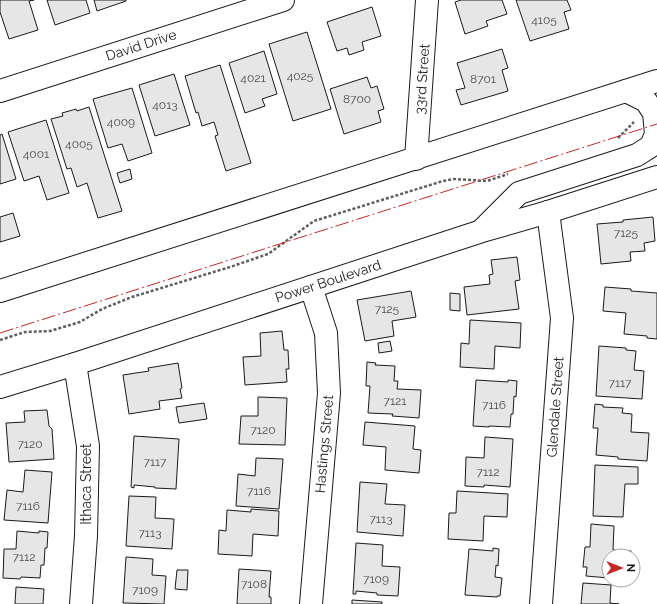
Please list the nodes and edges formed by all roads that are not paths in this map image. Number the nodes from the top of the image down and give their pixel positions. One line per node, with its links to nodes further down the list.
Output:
1 (283, 0): 4 (main road, David Drive)
2 (427, 0): 6 (main road, 33rd Street)
3 (657, 81): 5 (main road)
4 (0, 91)
5 (626, 91): 6 (main road); 9 (main road)
6 (416, 158): 11 (main road)
7 (657, 177): 8 (main road, Power Boulevard)
8 (548, 212): 9 (main road, Power Boulevard); 16 (main road, Glendale Street)
9 (482, 231): 10 (main road, Power Boulevard)
10 (311, 287): 12 (main road, Power Boulevard); 15 (main road, Hastings Street)
11 (0, 292)
12 (75, 364): 13 (main road, Power Boulevard); 14 (main road, Ithaca Street)
13 (0, 387)
14 (81, 604)
15 (310, 604)
16 (541, 604)

